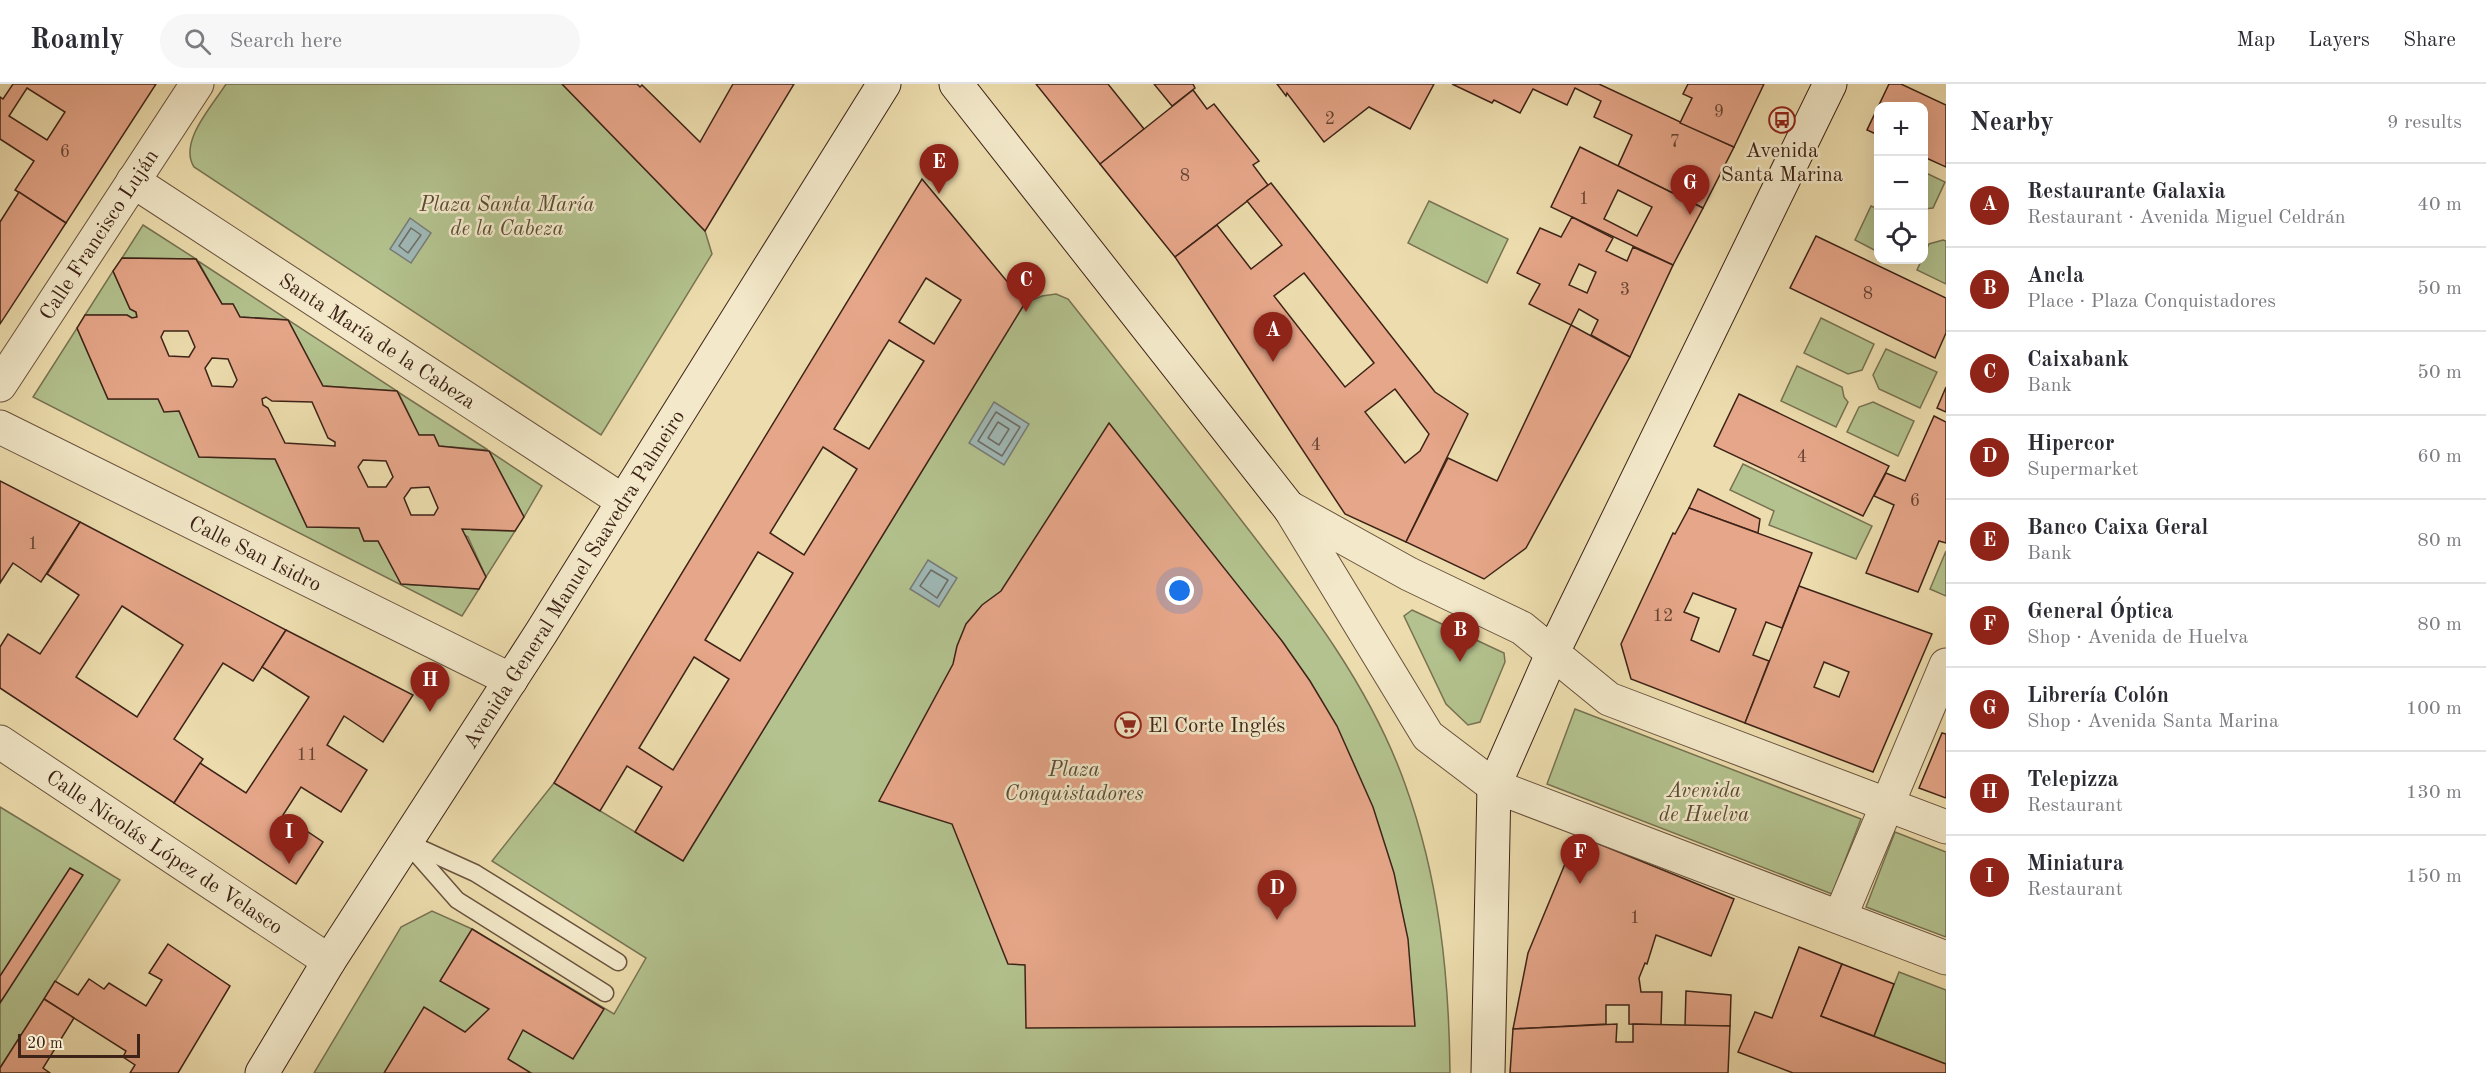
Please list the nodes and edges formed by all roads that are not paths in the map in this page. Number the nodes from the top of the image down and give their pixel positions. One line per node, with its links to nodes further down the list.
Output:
1 (197, 84): 5 (street, Calle Francisco Luján)
2 (884, 84): 8 (street, Avenida General Manuel Saavedra Palmeiro)
3 (956, 84): 9 (street)
4 (1830, 84): 10 (street)
5 (134, 181): 6 (street, Calle Francisco Luján); 8 (street, Santa María de la Cabeza)
6 (0, 385)
7 (0, 427): 12 (street, Calle San Isidro)
8 (623, 501): 12 (street, Avenida General Manuel Saavedra Palmeiro)
9 (1290, 508): 10 (street); 14 (street)
10 (1553, 652): 14 (street); 15 (street)
11 (1946, 665): 15 (street)
12 (511, 680): 17 (street, Avenida General Manuel Saavedra Palmeiro)
13 (0, 741): 20 (street, Calle Nicolás López de Velasco)
14 (1494, 786): 18 (street); 24 (street)
15 (1887, 805): 16 (street); 18 (street)
16 (1946, 828)
17 (406, 842): 20 (street, Avenida General Manuel Saavedra Palmeiro); 21 (lane); 22 (lane)
18 (1840, 917): 19 (street)
19 (1946, 958)
20 (329, 961): 23 (street, Avenida General Manuel Saavedra Palmeiro)
21 (618, 962)
22 (605, 993)
23 (262, 1073)
24 (1488, 1073)

